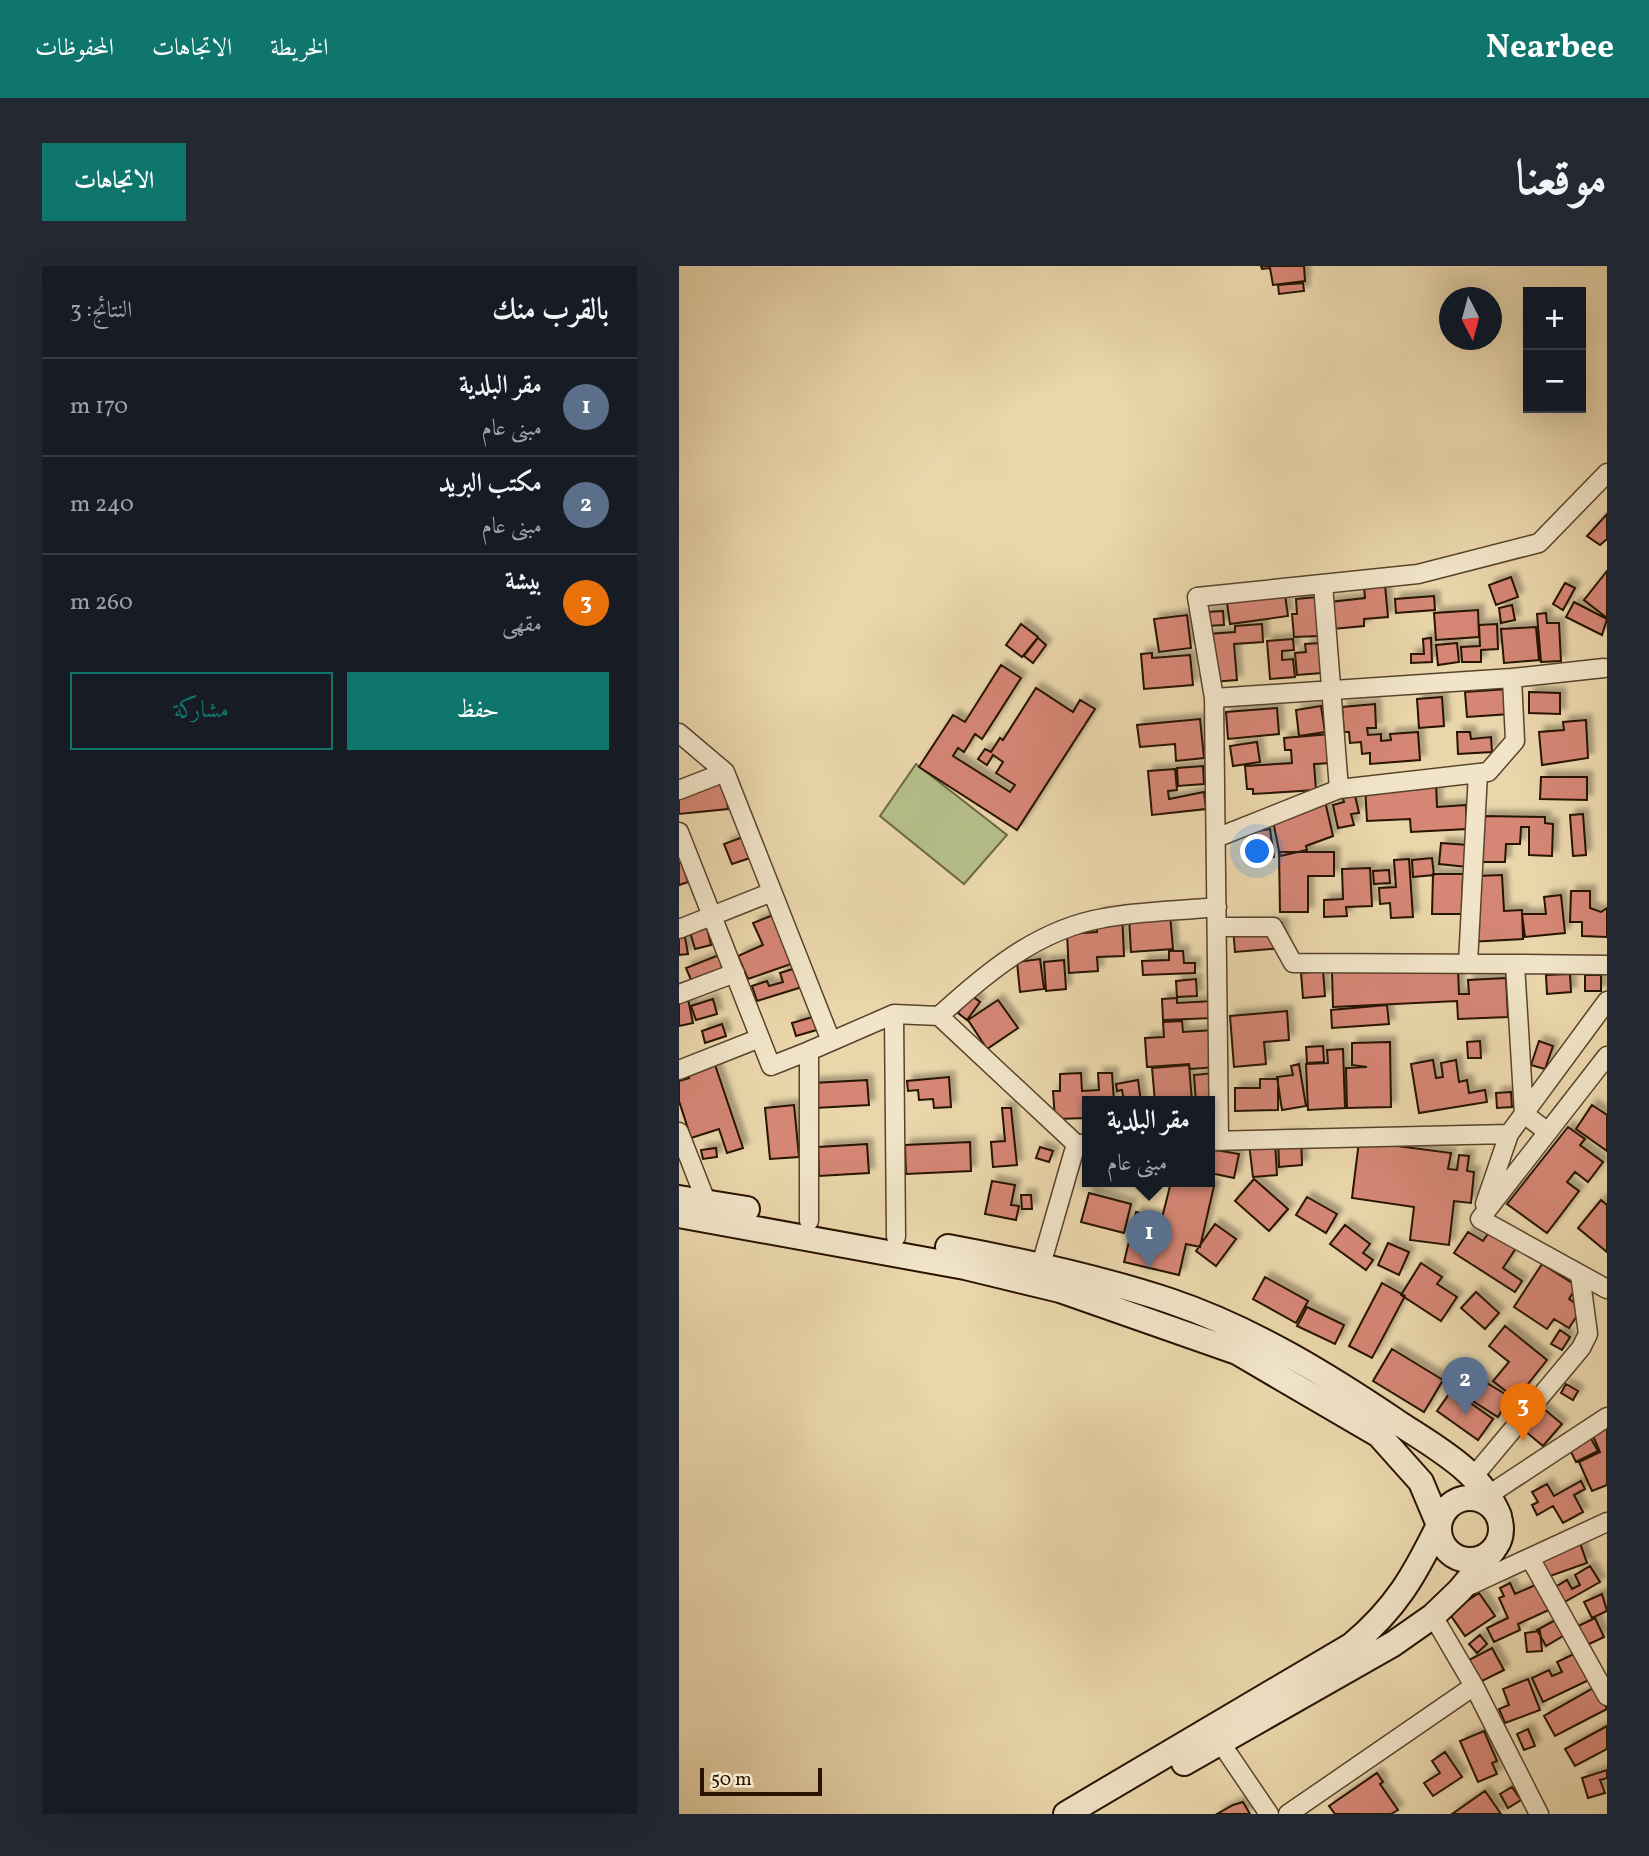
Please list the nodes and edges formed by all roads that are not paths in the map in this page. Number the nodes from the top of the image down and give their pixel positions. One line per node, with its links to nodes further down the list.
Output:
1 (1607, 473): 2 (street)
2 (1323, 584): 5 (street); 6 (street)
3 (1606, 667): 4 (street)
4 (1512, 678): 5 (street); 9 (street)
5 (1333, 690): 6 (street); 10 (street)
6 (1214, 698): 13 (street)
7 (679, 733): 8 (street)
8 (725, 772): 11 (street); 15 (street)
9 (1478, 774): 10 (street); 20 (street)
10 (1339, 789): 13 (street)
11 (679, 790)
12 (679, 832): 14 (street)
13 (1216, 838): 16 (street)
14 (683, 853): 17 (street)
15 (772, 892): 17 (street); 29 (street)
16 (1217, 907): 18 (street); 27 (street)
17 (712, 916): 19 (street); 23 (street)
18 (1217, 927): 20 (street); 37 (street)
19 (679, 929)
20 (1468, 963): 21 (street)
21 (1515, 964): 22 (street); 33 (street)
22 (1607, 965)
23 (734, 972): 24 (street); 28 (street)
24 (679, 994)
25 (1607, 1001): 33 (street)
26 (894, 1014): 27 (street); 29 (street); 44 (street)
27 (939, 1016): 38 (street)
28 (760, 1038): 30 (street); 32 (street)
29 (831, 1041): 30 (street)
30 (809, 1051): 43 (street)
31 (1607, 1056): 35 (street)
32 (679, 1070)
33 (1524, 1114): 35 (street); 36 (street)
34 (679, 1132): 40 (street)
35 (1548, 1132): 42 (street)
36 (1510, 1134): 37 (street); 42 (street)
37 (1215, 1141)
38 (1082, 1144): 45 (street)
39 (679, 1198): 40 (main road)
40 (706, 1201): 43 (main road)
41 (679, 1215): 51 (main road)
42 (1480, 1219): 46 (street)
43 (809, 1221): 44 (main road)
44 (896, 1237): 45 (main road)
45 (1041, 1265): 49 (main road)
46 (1580, 1274): 47 (street); 49 (street)
47 (1607, 1289)
48 (1605, 1414): 49 (street)
49 (1488, 1496): 51 (main road); 52 (main road)
50 (1607, 1522): 53 (street)
51 (1439, 1525): 52 (main road); 58 (main road)
52 (1494, 1549): 54 (main road)
53 (1530, 1558): 54 (street); 57 (street)
54 (1460, 1590): 55 (main road)
55 (1433, 1616): 56 (street); 58 (main road)
56 (1474, 1686): 62 (street); 63 (street)
57 (1607, 1696)
58 (1216, 1735): 59 (main road); 60 (main road); 61 (street)
59 (1066, 1814)
60 (1095, 1814)
61 (1269, 1814)
62 (1288, 1814)
63 (1539, 1814)

